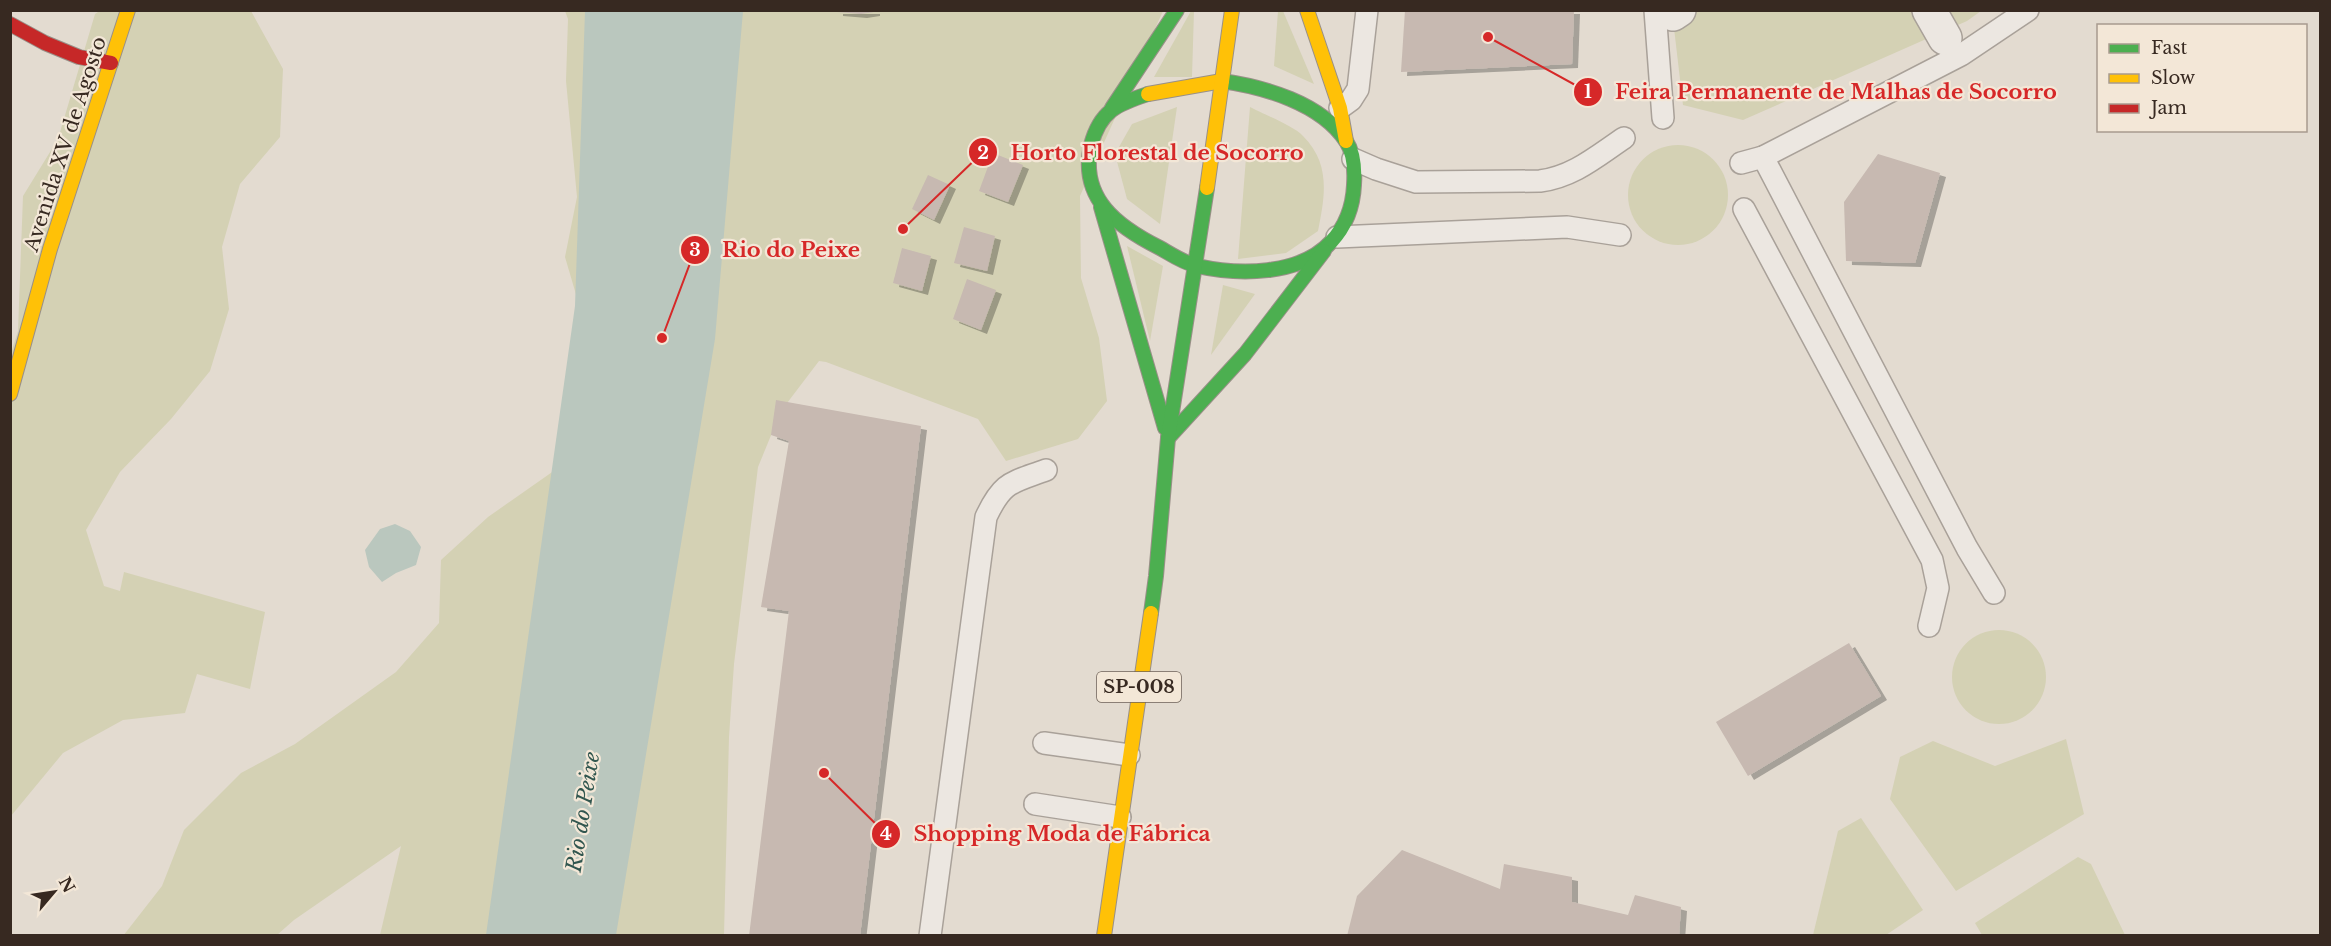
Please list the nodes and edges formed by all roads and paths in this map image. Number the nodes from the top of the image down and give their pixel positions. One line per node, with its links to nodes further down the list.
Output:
1 (14, 10): 9 (main road)
2 (128, 10): 11 (main road, Avenida XV de Agosto)
3 (1177, 10): 15 (main road)
4 (1232, 10): 13 (main road, SP-008)
5 (1307, 10): 14 (main road)
6 (1367, 10): 12 (lane)
7 (2028, 10): 20 (lane)
8 (1669, 12): 17 (lane)
9 (10, 18)
10 (10, 24): 11 (main road)
11 (111, 63): 27 (main road, Avenida XV de Agosto)
12 (1362, 63): 14 (lane); 16 (lane)
13 (1222, 81): 15 (main road); 19 (main road); 26 (main road, SP-008)
14 (1333, 86): 16 (main road)
15 (1112, 108): 22 (main road)
16 (1340, 108): 19 (main road)
17 (1663, 118)
18 (1624, 138): 19 (lane)
19 (1349, 150): 25 (main road)
20 (1763, 157): 21 (lane); 30 (lane)
21 (1741, 163)
22 (1101, 207): 26 (main road); 28 (main road)
23 (1744, 209): 31 (lane)
24 (1620, 235): 25 (lane)
25 (1330, 244): 26 (main road); 28 (main road)
26 (1196, 266): 28 (main road, SP-008)
27 (10, 394)
28 (1168, 438): 33 (main road, SP-008)
29 (1046, 470): 36 (lane)
30 (1994, 593)
31 (1929, 626)
32 (1044, 743): 33 (lane)
33 (1129, 754): 35 (main road, SP-008)
34 (1035, 804): 35 (lane)
35 (1120, 817): 37 (main road, SP-008)
36 (930, 936)
37 (1104, 936)

